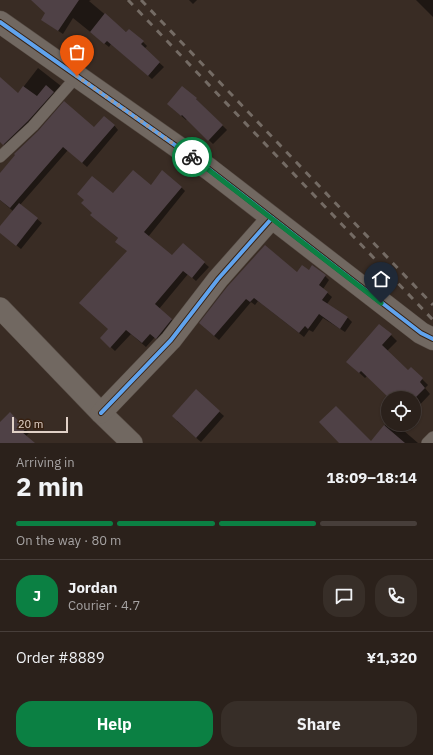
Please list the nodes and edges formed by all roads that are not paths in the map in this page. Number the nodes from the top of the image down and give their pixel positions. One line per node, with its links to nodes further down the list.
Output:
1 (0, 22): 2 (street)
2 (77, 76): 3 (lane); 4 (street)
3 (0, 157)
4 (272, 218): 6 (street); 7 (street)
5 (0, 308): 7 (street)
6 (433, 339)
7 (101, 413): 9 (street)
8 (433, 437): 10 (lane)
9 (132, 443)
10 (427, 443)

